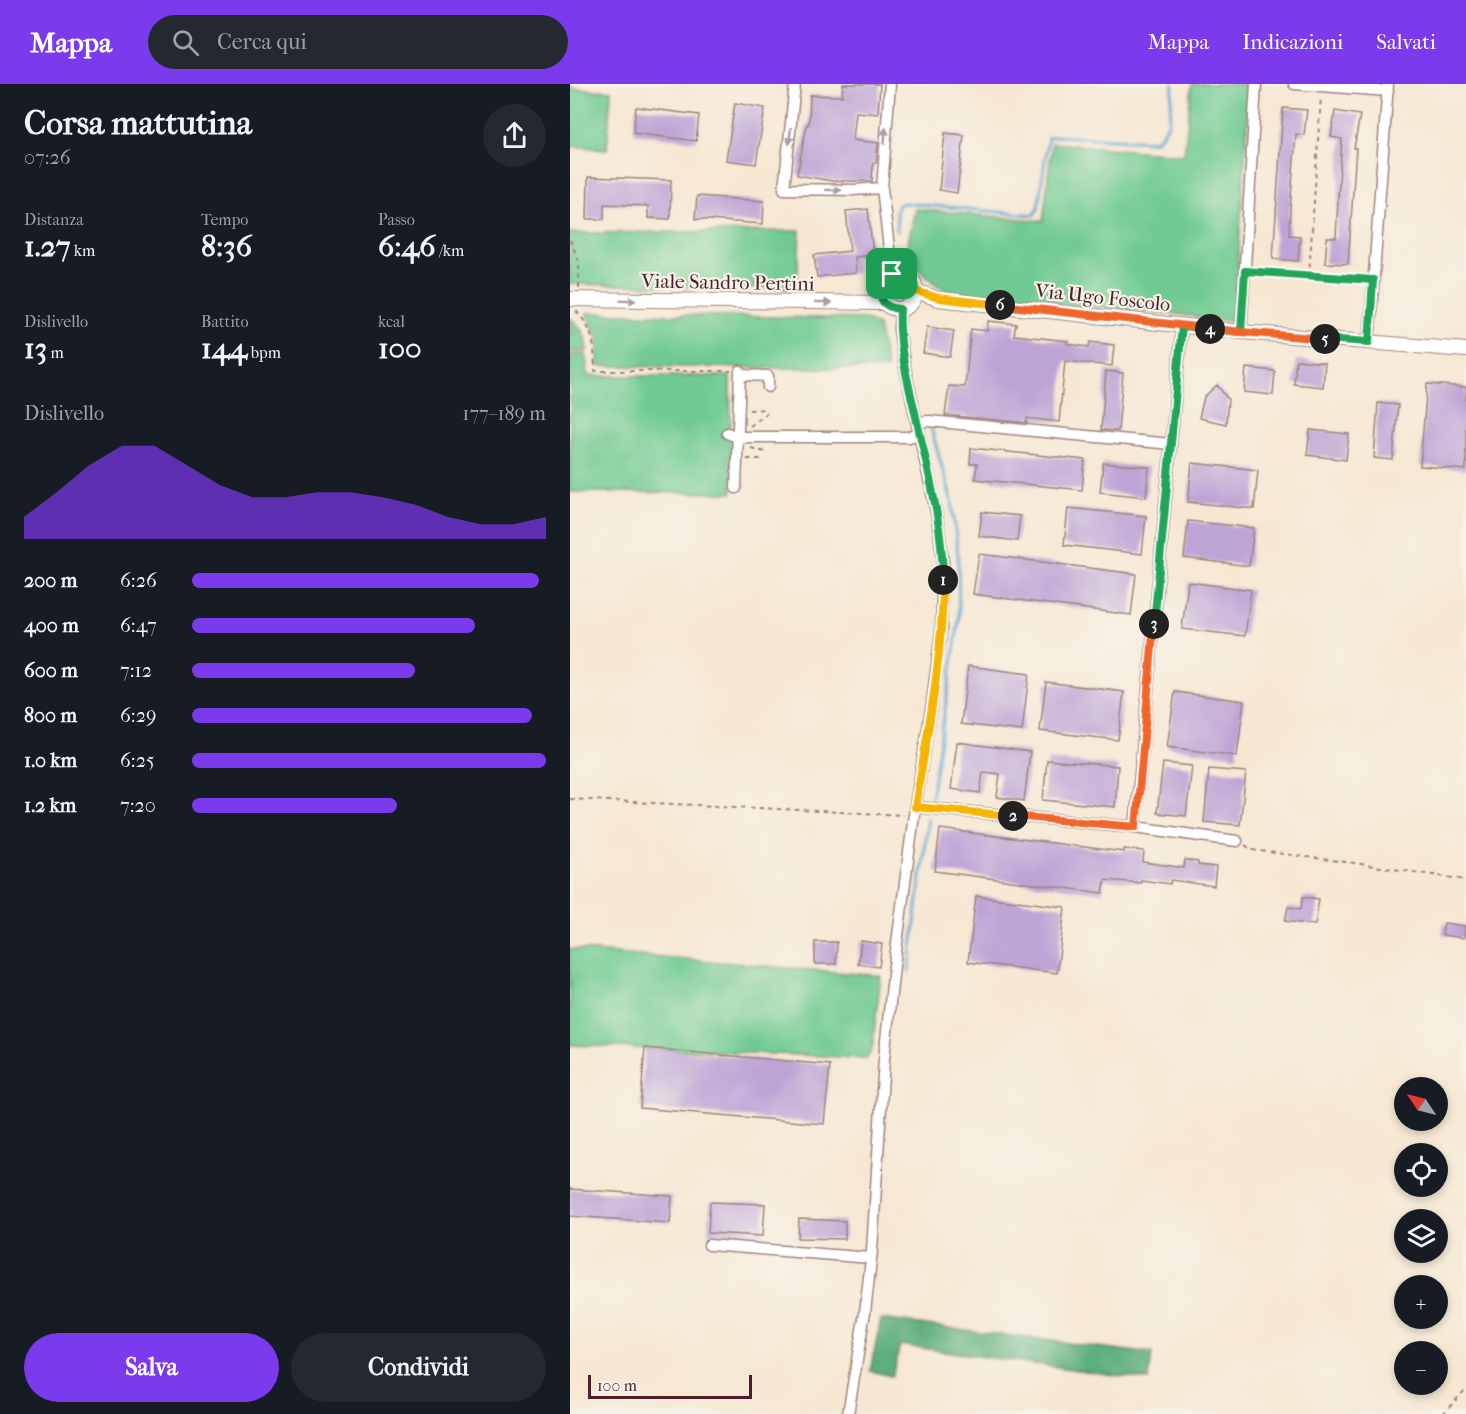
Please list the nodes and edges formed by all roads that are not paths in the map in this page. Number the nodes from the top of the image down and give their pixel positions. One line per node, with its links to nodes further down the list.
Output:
1 (795, 84): 6 (street, one-way to 6)
2 (890, 84): 6 (street, one-way to 2)
3 (1256, 84): 13 (street)
4 (1294, 84): 5 (street)
5 (1388, 87): 14 (street)
6 (882, 188): 7 (street)
7 (892, 274): 8 (main road); 10 (main road)
8 (916, 291): 11 (main road); 12 (main road, Via Ugo Foscolo)
9 (575, 302): 10 (main road, Viale Sandro Pertini, one-way to 10)
10 (884, 303): 11 (main road)
11 (900, 309): 17 (street)
12 (1182, 326): 13 (main road, Via Ugo Foscolo); 20 (street)
13 (1241, 332): 14 (main road, Via Ugo Foscolo)
14 (1369, 342): 15 (main road, Via Ugo Foscolo)
15 (1466, 350)
16 (768, 387): 19 (street)
17 (917, 422): 18 (street); 20 (street)
18 (919, 434): 19 (street); 22 (street)
19 (733, 435): 21 (street)
20 (1171, 444): 23 (street)
21 (736, 488)
22 (914, 811): 23 (street); 26 (street)
23 (1136, 827): 24 (street)
24 (1237, 841)
25 (709, 1245): 26 (street)
26 (871, 1258): 27 (street)
27 (848, 1414)

